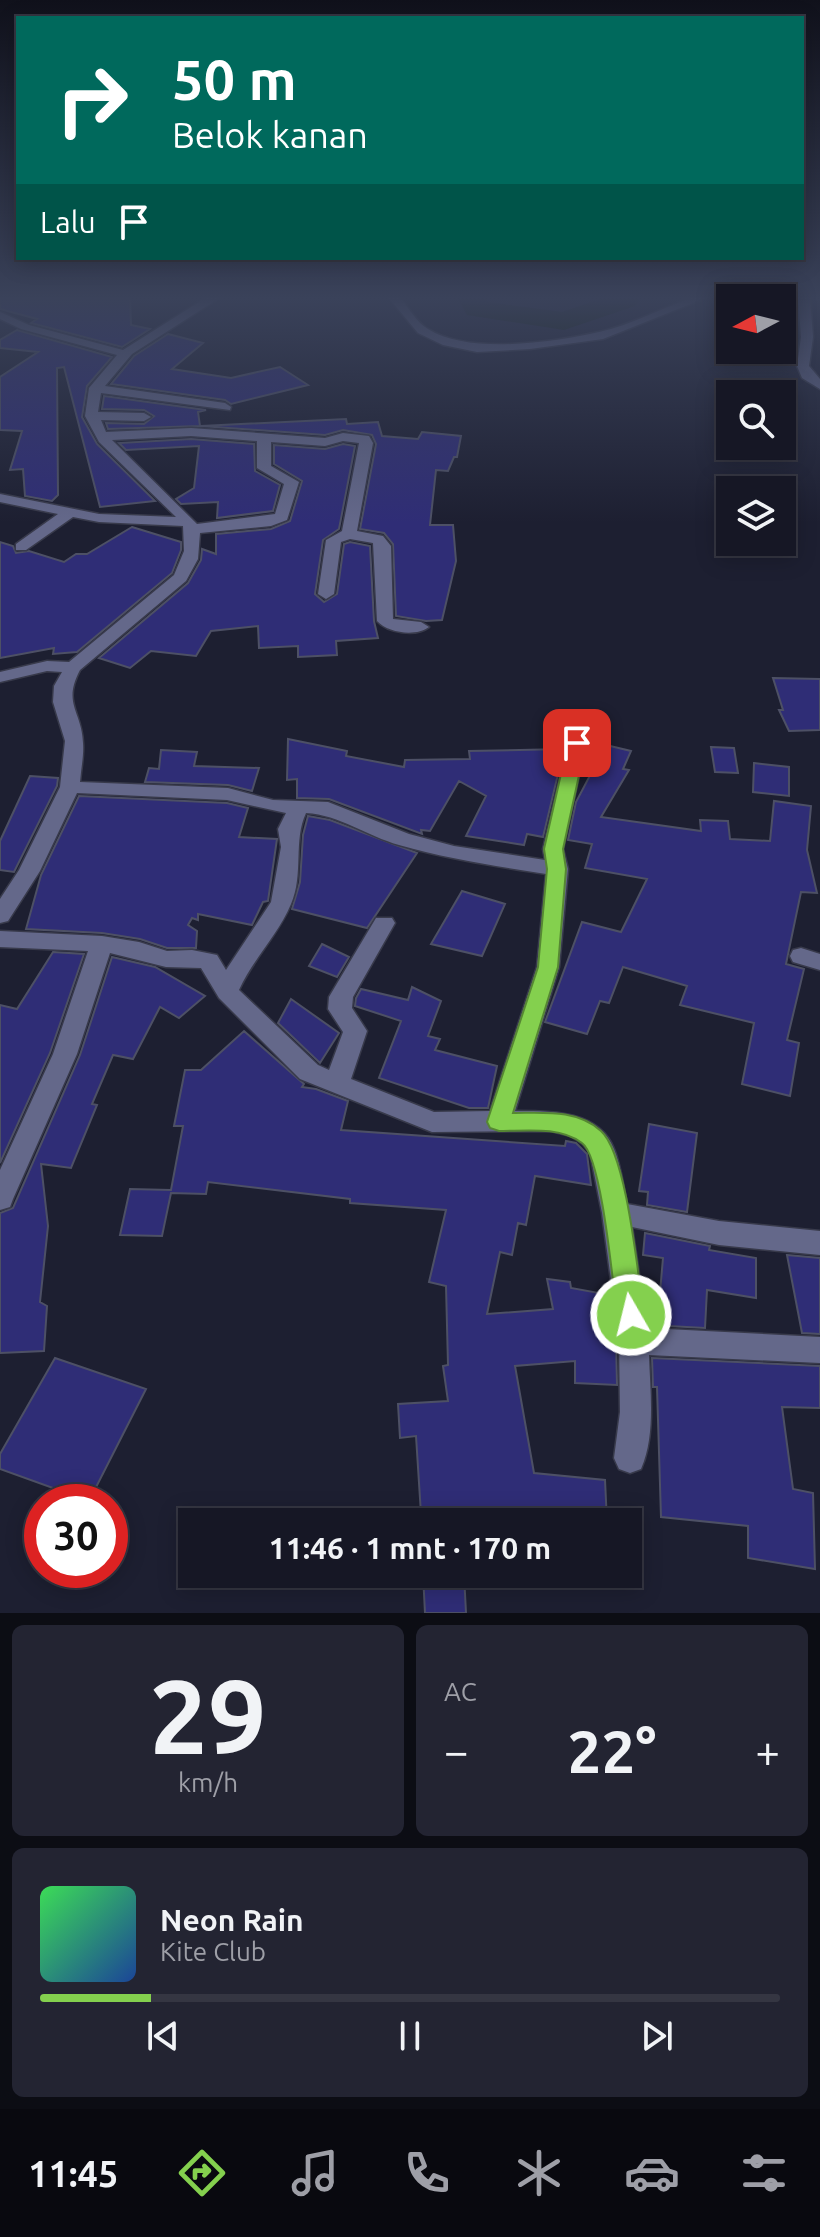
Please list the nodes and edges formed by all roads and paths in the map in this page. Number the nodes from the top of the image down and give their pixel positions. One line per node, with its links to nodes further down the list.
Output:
1 (107, 372): 2 (street)
2 (95, 388): 3 (street); 4 (street)
3 (225, 407)
4 (92, 416): 5 (street); 6 (street)
5 (144, 417)
6 (101, 436): 7 (street); 10 (street)
7 (264, 439): 10 (street); 11 (street)
8 (0, 498): 9 (street)
9 (71, 512): 10 (street); 12 (street)
10 (190, 525): 15 (street)
11 (349, 534): 13 (street); 14 (street)
12 (21, 547)
13 (326, 594)
14 (421, 627)
15 (73, 667): 16 (street); 18 (street)
16 (0, 677)
17 (577, 743): 20 (street)
18 (70, 787): 19 (street); 21 (street)
19 (299, 807): 20 (street); 25 (street)
20 (557, 869): 27 (street)
21 (0, 916)
22 (384, 923): 26 (street)
23 (0, 939): 24 (street)
24 (102, 944): 25 (street); 28 (street)
25 (227, 992): 26 (street)
26 (337, 1084): 27 (street)
27 (499, 1122): 29 (street)
28 (0, 1199)
29 (616, 1213): 30 (street); 31 (street)
30 (820, 1243)
31 (634, 1341): 32 (street); 33 (street)
32 (820, 1350)
33 (630, 1458)

